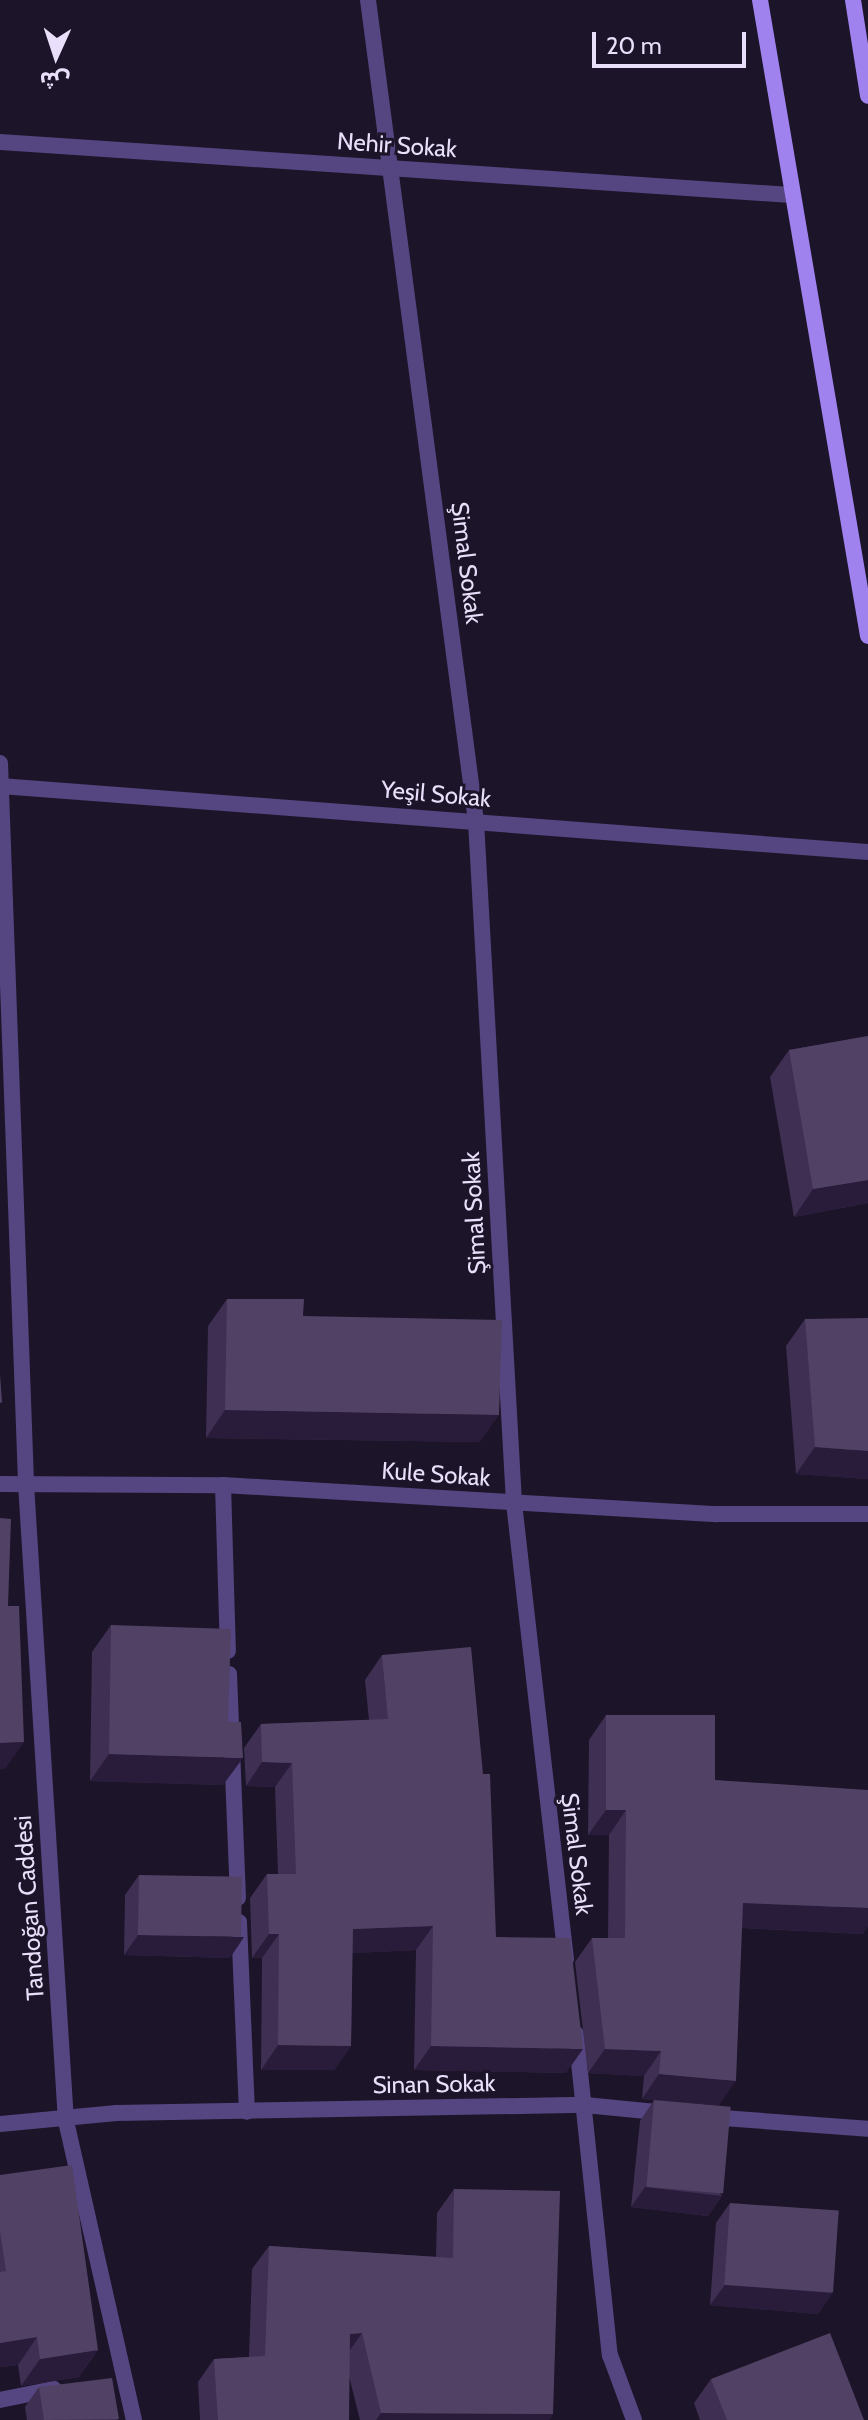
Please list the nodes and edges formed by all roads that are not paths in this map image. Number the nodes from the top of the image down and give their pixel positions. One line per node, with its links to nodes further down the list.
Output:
1 (368, 0): 6 (street, Şimal Sokak)
2 (760, 0): 7 (main road)
3 (853, 0): 4 (main road)
4 (868, 96)
5 (0, 142): 6 (street, Nehir Sokak)
6 (392, 169): 7 (street, Nehir Sokak); 11 (street, Şimal Sokak)
7 (791, 195): 8 (main road)
8 (868, 636)
9 (0, 763): 10 (street, Tandoğan Caddesi)
10 (0, 786): 11 (street, Yeşil Sokak); 14 (street, Tandoğan Caddesi)
11 (476, 821): 12 (street, Yeşil Sokak); 16 (street, Şimal Sokak)
12 (868, 852)
13 (0, 1484): 14 (street, Kule Sokak)
14 (26, 1484): 15 (street, Kule Sokak); 22 (street, Tandoğan Caddesi)
15 (223, 1485): 16 (street, Kule Sokak); 21 (street)
16 (514, 1503): 17 (street, Kule Sokak); 18 (street, Şimal Sokak)
17 (868, 1514)
18 (569, 1982)
19 (573, 2012): 20 (street)
20 (585, 2105): 21 (street, Sinan Sokak); 24 (street, Sinan Sokak); 28 (street)
21 (247, 2112): 22 (street, Sinan Sokak)
22 (66, 2121): 23 (street, Sinan Sokak); 27 (street, Tandoğan Caddesi)
23 (0, 2124)
24 (868, 2129)
25 (77, 2385): 26 (street)
26 (0, 2400)
27 (134, 2420)
28 (634, 2420)

